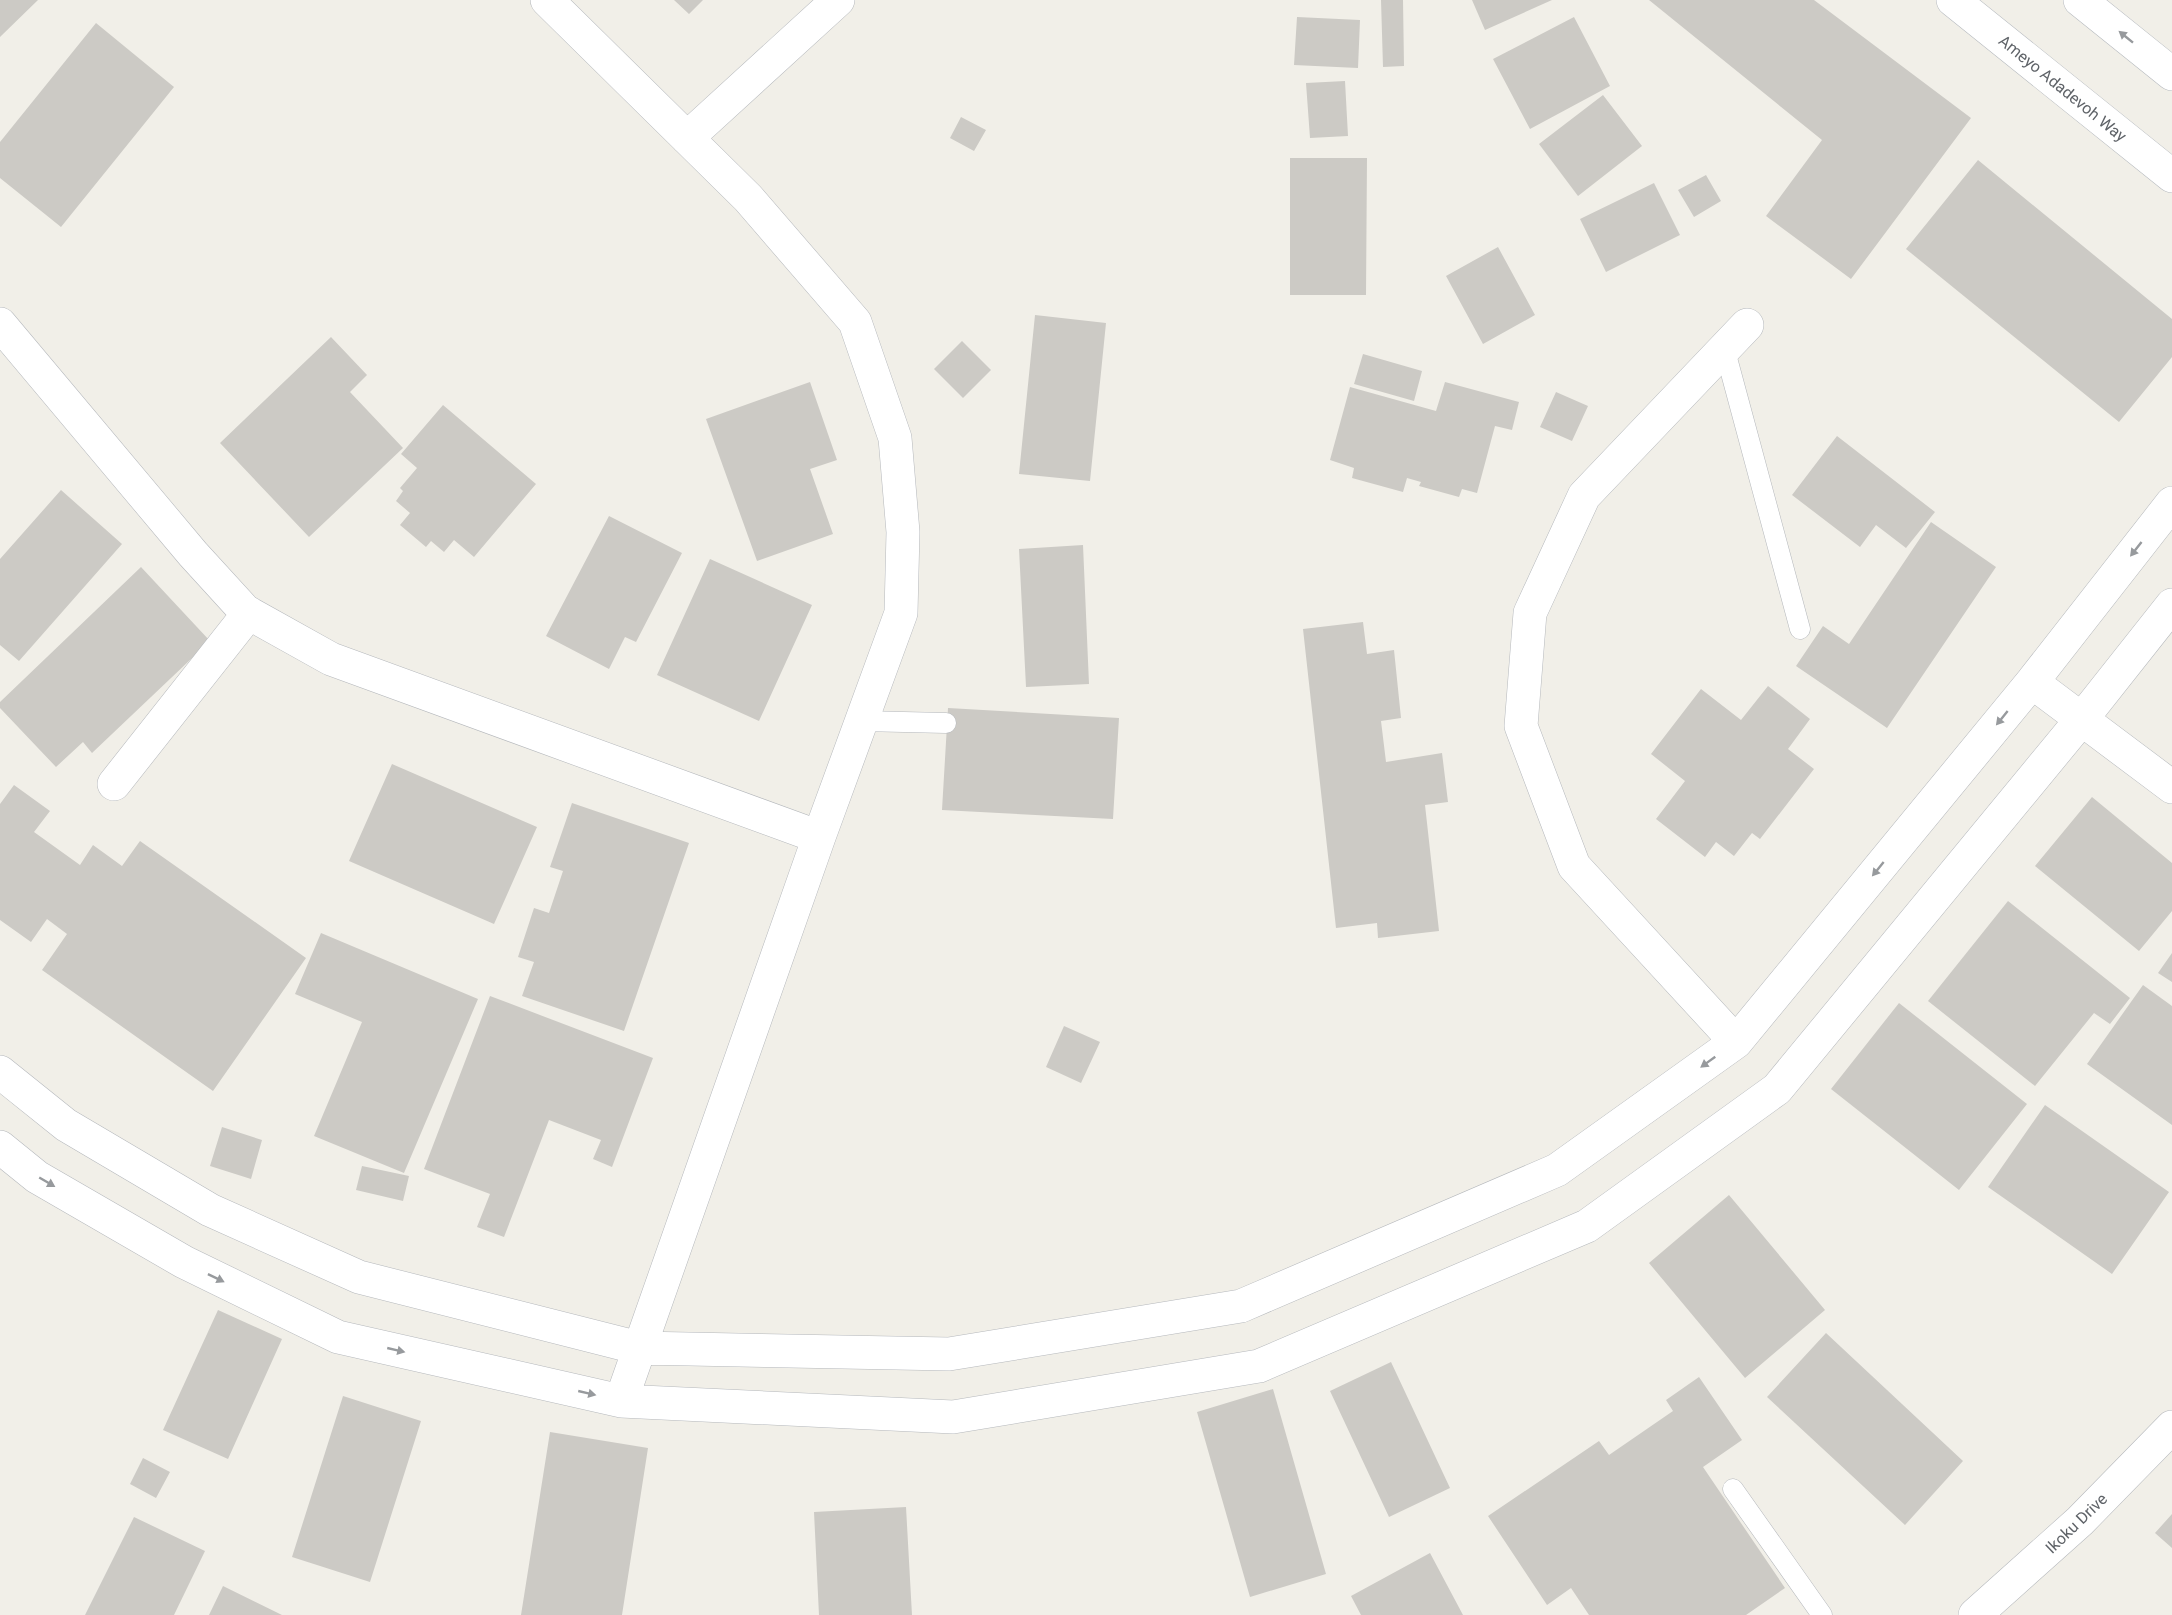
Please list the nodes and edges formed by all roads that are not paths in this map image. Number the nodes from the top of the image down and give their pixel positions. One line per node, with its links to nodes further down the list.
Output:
1 (547, 0): 6 (street)
2 (838, 0): 6 (street)
3 (1953, 0): 7 (street, Ameyo Adadevoh Way)
4 (2080, 0): 5 (street, one-way to 4)
5 (2172, 74)
6 (687, 138): 17 (street)
7 (2167, 176)
8 (0, 324): 13 (street)
9 (1747, 325): 10 (street)
10 (1724, 347): 14 (lane); 22 (street)
11 (2172, 503): 15 (street, one-way to 15)
12 (2172, 605): 16 (street)
13 (249, 613): 19 (street); 21 (street)
14 (1800, 629)
15 (2032, 682): 16 (street); 22 (street, one-way to 22)
16 (2081, 720): 20 (street); 26 (street)
17 (861, 721): 18 (lane); 21 (street)
18 (946, 723)
19 (114, 784)
20 (2172, 787)
21 (819, 837): 25 (street)
22 (1736, 1042): 25 (street, one-way to 25)
23 (0, 1072): 25 (street)
24 (0, 1147): 26 (street, one-way to 26)
25 (639, 1348): 26 (street)
26 (621, 1401)
27 (2172, 1427): 30 (street, Ikoku Drive)
28 (1733, 1489): 29 (lane)
29 (1822, 1615)
30 (1975, 1615)

